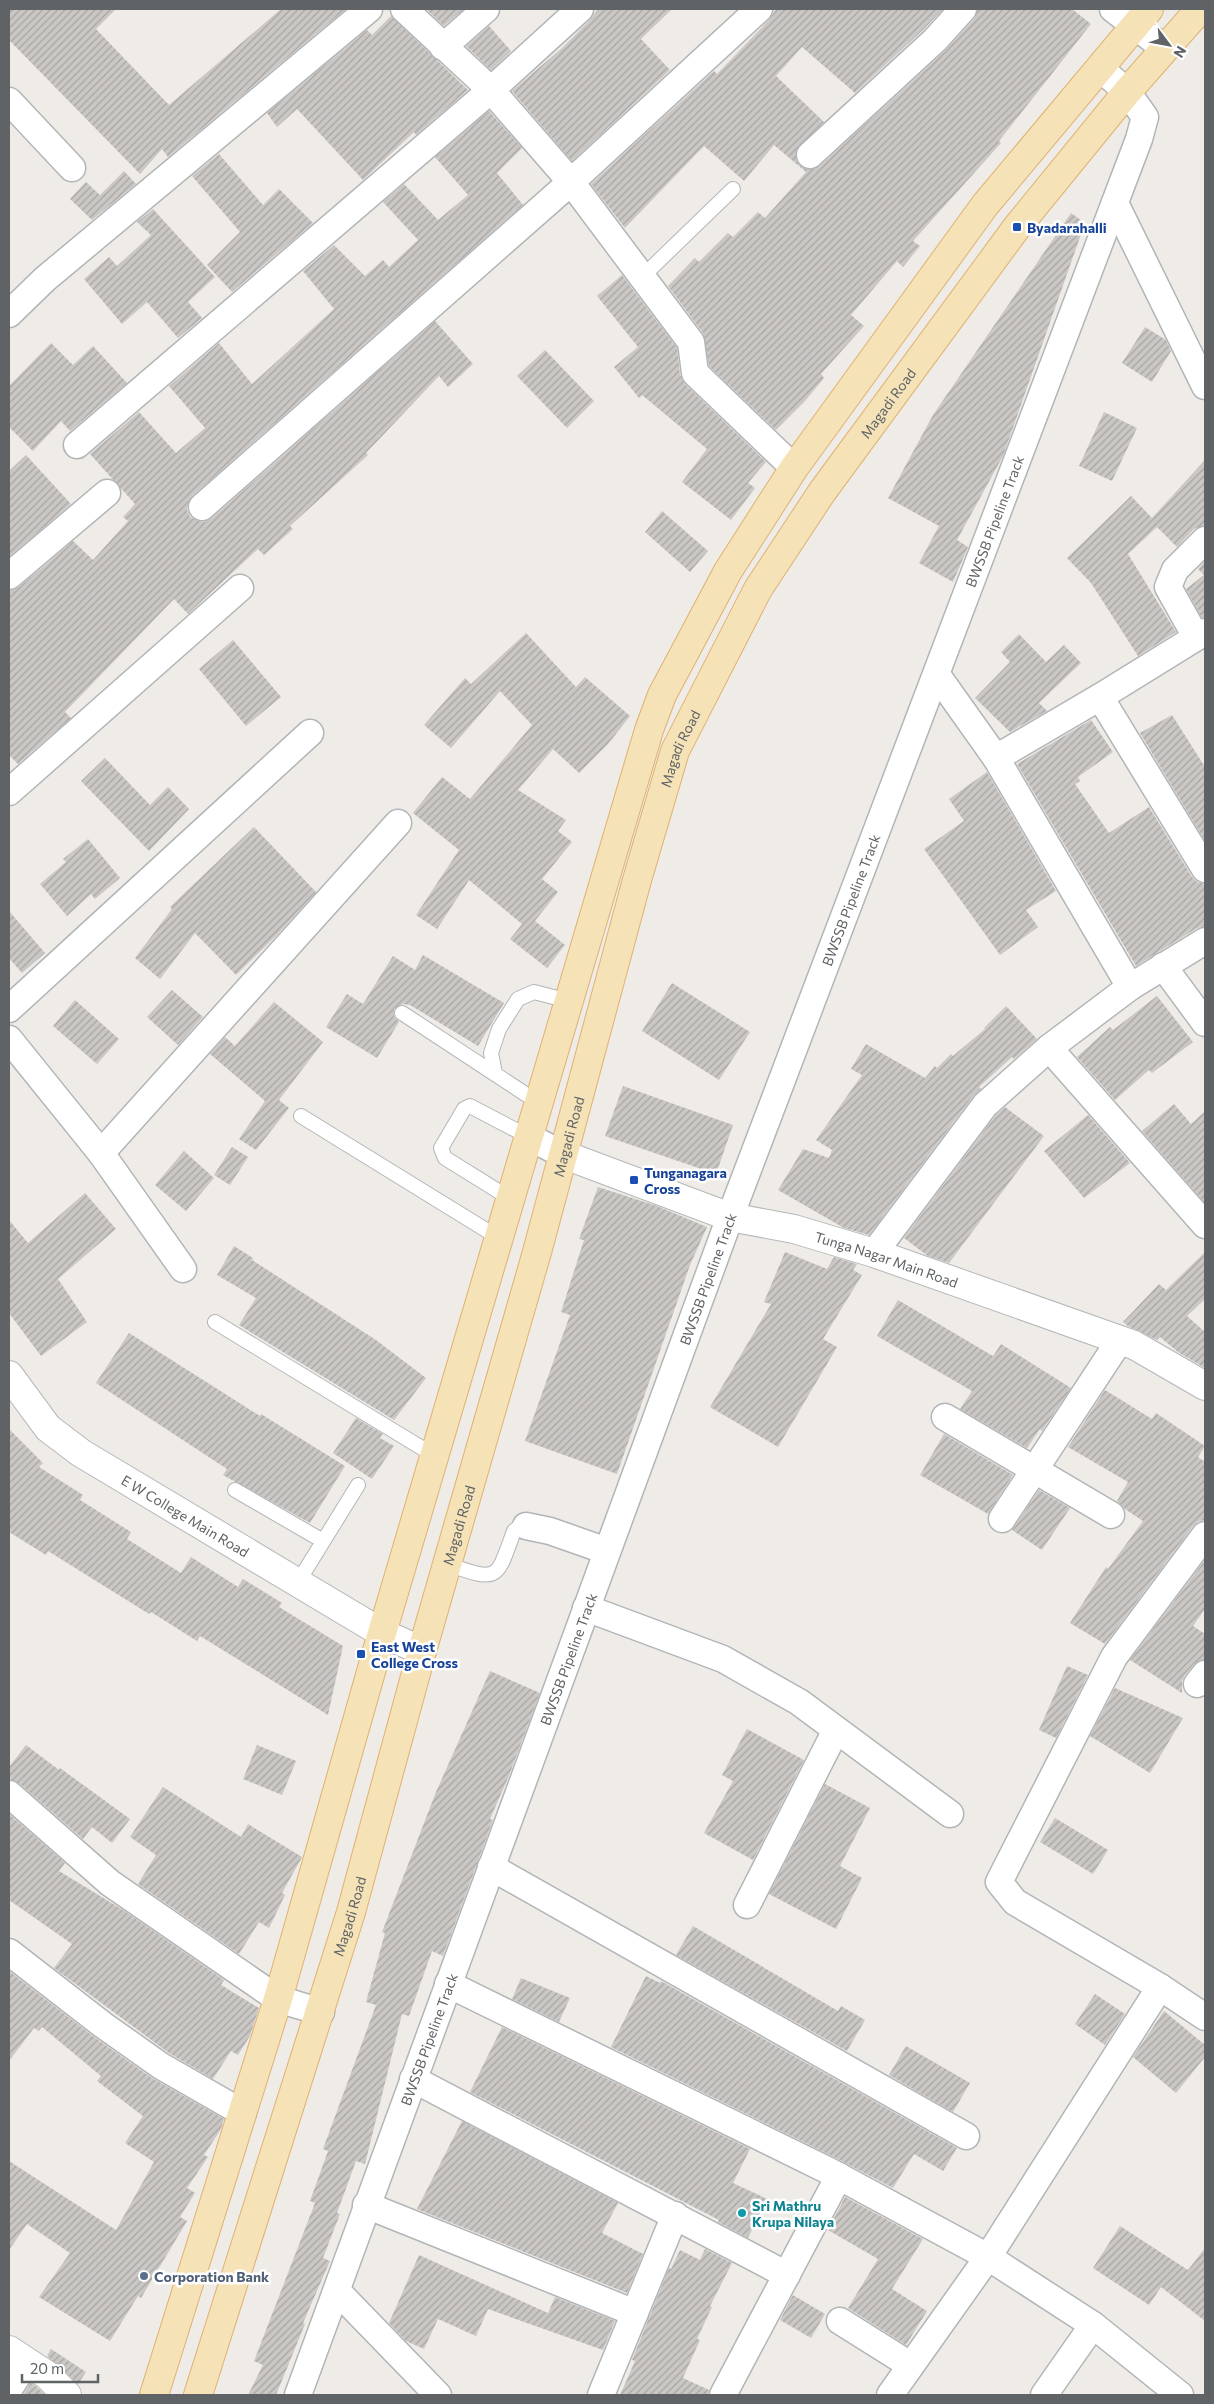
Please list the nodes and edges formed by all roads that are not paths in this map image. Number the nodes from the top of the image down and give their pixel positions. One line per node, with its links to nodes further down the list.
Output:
1 (369, 9): 22 (street)
2 (404, 9): 10 (street)
3 (486, 9): 10 (street)
4 (580, 9): 13 (street)
5 (759, 9): 18 (street)
6 (963, 9): 16 (street)
7 (1113, 9): 9 (street)
8 (1200, 9): 11 (main road, Magadi Road)
9 (1142, 17): 11 (street); 12 (main road)
10 (443, 47): 13 (street)
11 (1165, 49): 14 (main road, Magadi Road)
12 (1100, 68): 14 (street, BWSSB Pipeline Track); 25 (main road)
13 (490, 90): 18 (street); 24 (street)
14 (1127, 92): 20 (street, BWSSB Pipeline Track); 53 (main road, Magadi Road)
15 (9, 101): 17 (street)
16 (810, 155)
17 (72, 168)
18 (571, 182): 21 (street); 27 (street)
19 (733, 189): 21 (lane)
20 (1114, 203): 23 (street); 32 (street, BWSSB Pipeline Track)
21 (642, 277): 25 (street)
22 (9, 314)
23 (1205, 386)
24 (77, 445)
25 (794, 468): 42 (main road)
26 (106, 494): 29 (street)
27 (202, 507)
28 (1205, 540): 31 (street)
29 (9, 576)
30 (240, 588): 36 (street)
31 (1201, 634): 33 (street)
32 (937, 674): 35 (street); 55 (street, BWSSB Pipeline Track)
33 (1100, 697): 35 (street); 38 (street)
34 (310, 733): 43 (street)
35 (996, 758): 41 (street)
36 (9, 792)
37 (398, 824): 52 (street)
38 (1205, 869)
39 (1205, 941): 40 (street)
40 (1163, 966): 41 (street); 45 (street)
41 (1130, 987): 47 (street)
42 (569, 1001): 48 (lane); 49 (main road)
43 (9, 1009)
44 (402, 1013): 48 (lane)
45 (1205, 1023)
46 (9, 1039): 52 (street)
47 (1049, 1048): 56 (street); 58 (street)
48 (495, 1074): 49 (lane)
49 (539, 1102): 51 (main road)
50 (301, 1116): 57 (lane)
51 (529, 1137): 53 (street); 54 (main road); 54 (lane)
52 (101, 1153): 59 (street)
53 (562, 1154): 55 (street, Tunga Nagar Main Road); 75 (main road, Magadi Road)
54 (511, 1198): 57 (main road)
55 (730, 1217): 58 (street, Tunga Nagar Main Road); 74 (street, BWSSB Pipeline Track)
56 (1205, 1225)
57 (499, 1238): 65 (main road)
58 (874, 1253): 61 (street, Tunga Nagar Main Road)
59 (183, 1269)
60 (215, 1322): 65 (lane)
61 (1120, 1340): 63 (street, Tunga Nagar Main Road); 66 (street)
62 (9, 1375): 76 (street, E W College Main Road)
63 (1205, 1386)
64 (946, 1418): 66 (street)
65 (435, 1456): 78 (main road)
66 (1035, 1470): 69 (street); 70 (street)
67 (358, 1485): 73 (lane)
68 (235, 1490): 73 (lane)
69 (1111, 1515)
70 (1002, 1519)
71 (526, 1526): 74 (street); 75 (lane)
72 (1205, 1535): 87 (street)
73 (323, 1541): 76 (lane)
74 (608, 1551): 77 (street, BWSSB Pipeline Track)
75 (447, 1564): 79 (main road, Magadi Road)
76 (298, 1582): 78 (street, E W College Main Road)
77 (586, 1608): 80 (street); 83 (street, BWSSB Pipeline Track)
78 (382, 1633): 79 (street, E W College Main Road); 88 (main road)
79 (422, 1651): 89 (main road, Magadi Road)
80 (836, 1730): 82 (street); 84 (street)
81 (9, 1794): 88 (street)
82 (950, 1814)
83 (491, 1868): 86 (street, BWSSB Pipeline Track); 93 (street)
84 (747, 1905)
85 (9, 1952): 92 (street)
86 (448, 1984): 91 (street, BWSSB Pipeline Track); 94 (street)
87 (1160, 1987): 90 (street); 97 (street)
88 (278, 1999): 89 (street); 92 (main road)
89 (321, 2012): 108 (main road, Magadi Road)
90 (1205, 2016)
91 (413, 2079): 95 (street, BWSSB Pipeline Track); 96 (street)
92 (243, 2113): 107 (main road)
93 (966, 2136)
94 (839, 2176): 97 (street); 98 (street)
95 (366, 2205): 99 (street, BWSSB Pipeline Track); 100 (street)
96 (675, 2215): 98 (street); 100 (street)
97 (988, 2257): 102 (street); 104 (street)
98 (787, 2275): 112 (street)
99 (338, 2292): 109 (street, BWSSB Pipeline Track); 110 (street)
100 (635, 2313): 111 (street)
101 (840, 2321): 104 (street)
102 (1093, 2326): 114 (street); 115 (street)
103 (18, 2356): 105 (street); 106 (street)
104 (910, 2365): 113 (street)
105 (9, 2389)
106 (67, 2395)
107 (154, 2395)
108 (198, 2395)
109 (298, 2395)
110 (438, 2395)
111 (601, 2395)
112 (723, 2395)
113 (890, 2395)
114 (1044, 2395)
115 (1180, 2395)

